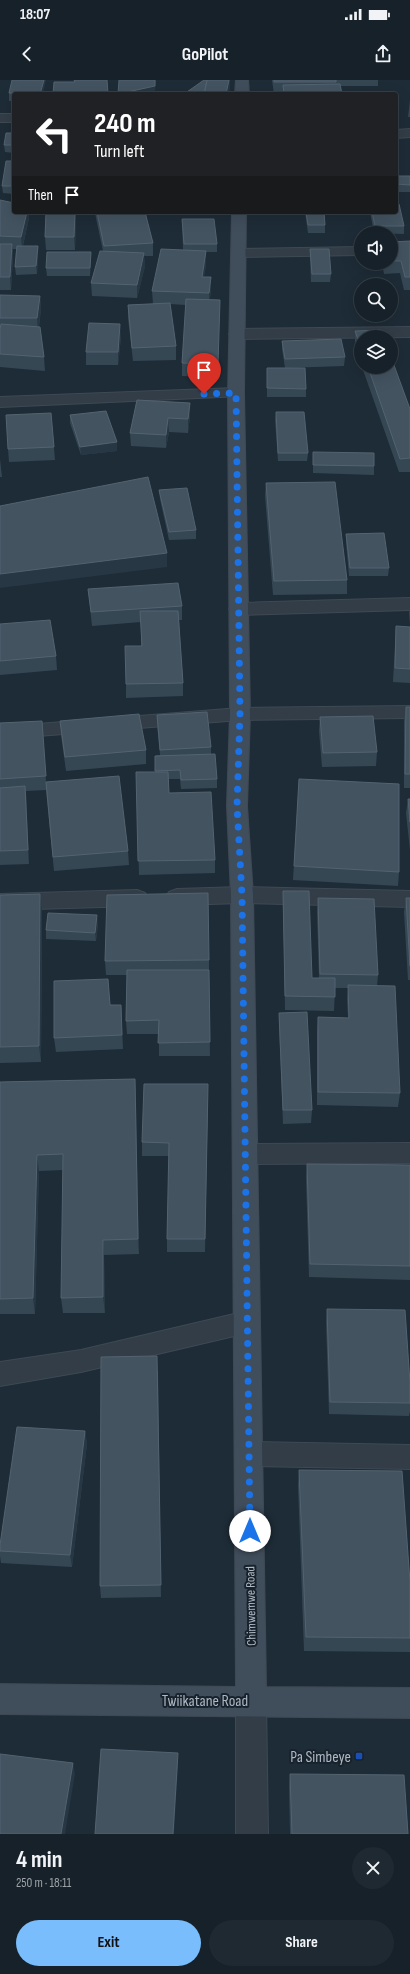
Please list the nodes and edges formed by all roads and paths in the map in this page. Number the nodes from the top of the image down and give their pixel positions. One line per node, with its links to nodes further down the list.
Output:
1 (242, 80): 2 (main road)
2 (242, 92)
3 (0, 118): 4 (street)
4 (12, 118)
5 (398, 134): 6 (street)
6 (410, 134)
7 (239, 214): 9 (main road, Chimwemwe Road)
8 (354, 251): 9 (street)
9 (238, 253): 11 (main road, Chimwemwe Road)
10 (410, 332): 11 (street)
11 (237, 334): 12 (main road, Chimwemwe Road)
12 (236, 393): 13 (street); 15 (main road, Chimwemwe Road)
13 (0, 402)
14 (410, 604): 15 (street)
15 (238, 609): 17 (main road, Chimwemwe Road)
16 (410, 712): 17 (street)
17 (240, 714): 18 (street); 19 (main road, Chimwemwe Road)
18 (0, 733)
19 (242, 895): 20 (street); 21 (street); 23 (main road, Chimwemwe Road)
20 (410, 899)
21 (0, 902)
22 (410, 1153): 23 (street)
23 (245, 1154): 24 (main road, Chimwemwe Road)
24 (247, 1322): 25 (street); 26 (main road, Chimwemwe Road)
25 (0, 1374)
26 (249, 1454): 27 (street); 29 (main road, Chimwemwe Road)
27 (410, 1457)
28 (0, 1699): 29 (main road, Twiikatane Road)
29 (251, 1701): 30 (main road, Twiikatane Road); 31 (street, Chimwemwe Road)
30 (410, 1703)
31 (252, 1834)

